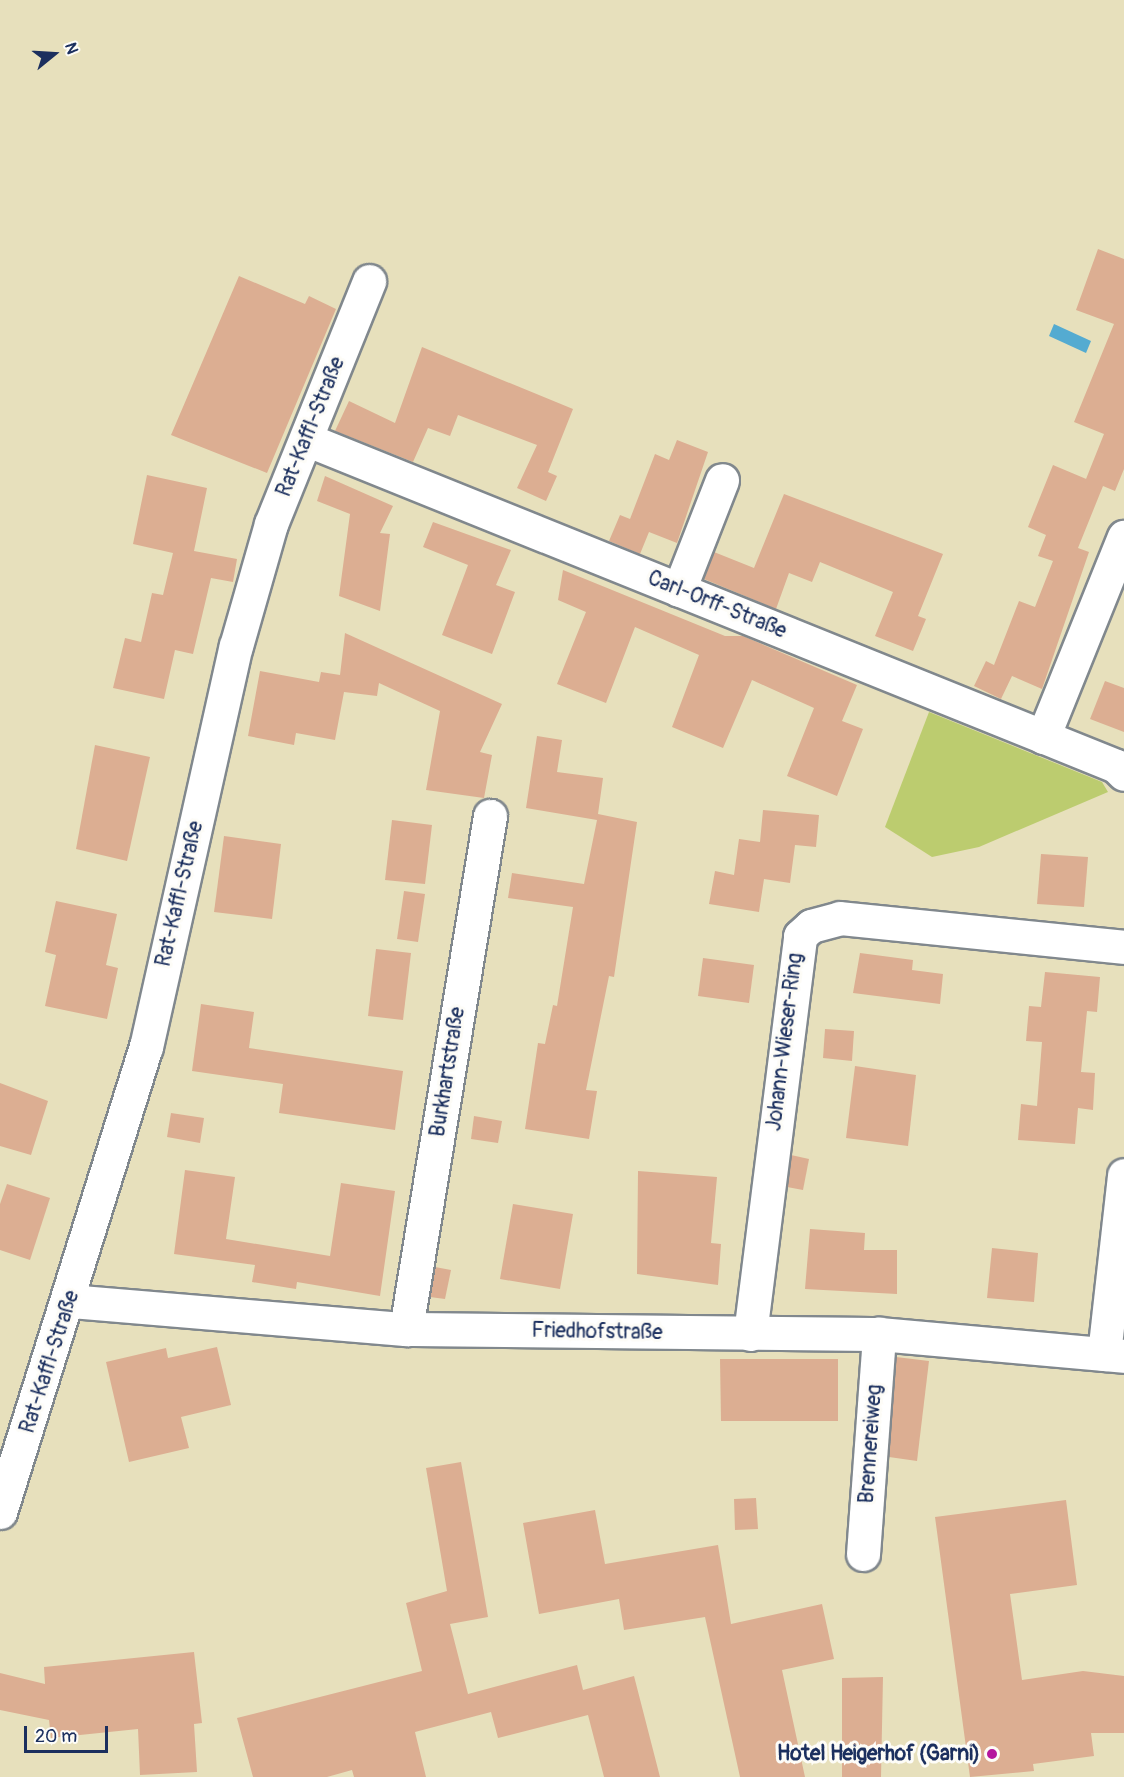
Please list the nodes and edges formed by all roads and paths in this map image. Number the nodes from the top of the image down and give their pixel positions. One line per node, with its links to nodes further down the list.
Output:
1 (369, 281): 2 (street, Rat-Kaffl-Straße)
2 (308, 440): 5 (street, Carl-Orff-Straße); 11 (street, Rat-Kaffl-Straße)
3 (722, 480): 5 (street)
4 (1124, 537): 6 (street)
5 (678, 590): 6 (street, Carl-Orff-Straße)
6 (1043, 737): 7 (street, Carl-Orff-Straße)
7 (1124, 774)
8 (490, 816): 12 (street, Burkhartstraße)
9 (1124, 939): 13 (street, Johann-Wieser-Ring)
10 (1124, 1175): 15 (street)
11 (70, 1301): 12 (street, Friedhofstraße); 16 (street, Rat-Kaffl-Straße)
12 (406, 1329): 13 (street, Friedhofstraße)
13 (750, 1334): 14 (street, Friedhofstraße)
14 (879, 1334): 15 (street, Friedhofstraße); 17 (street, Brennereiweg)
15 (1114, 1355)
16 (0, 1512)
17 (863, 1554)

